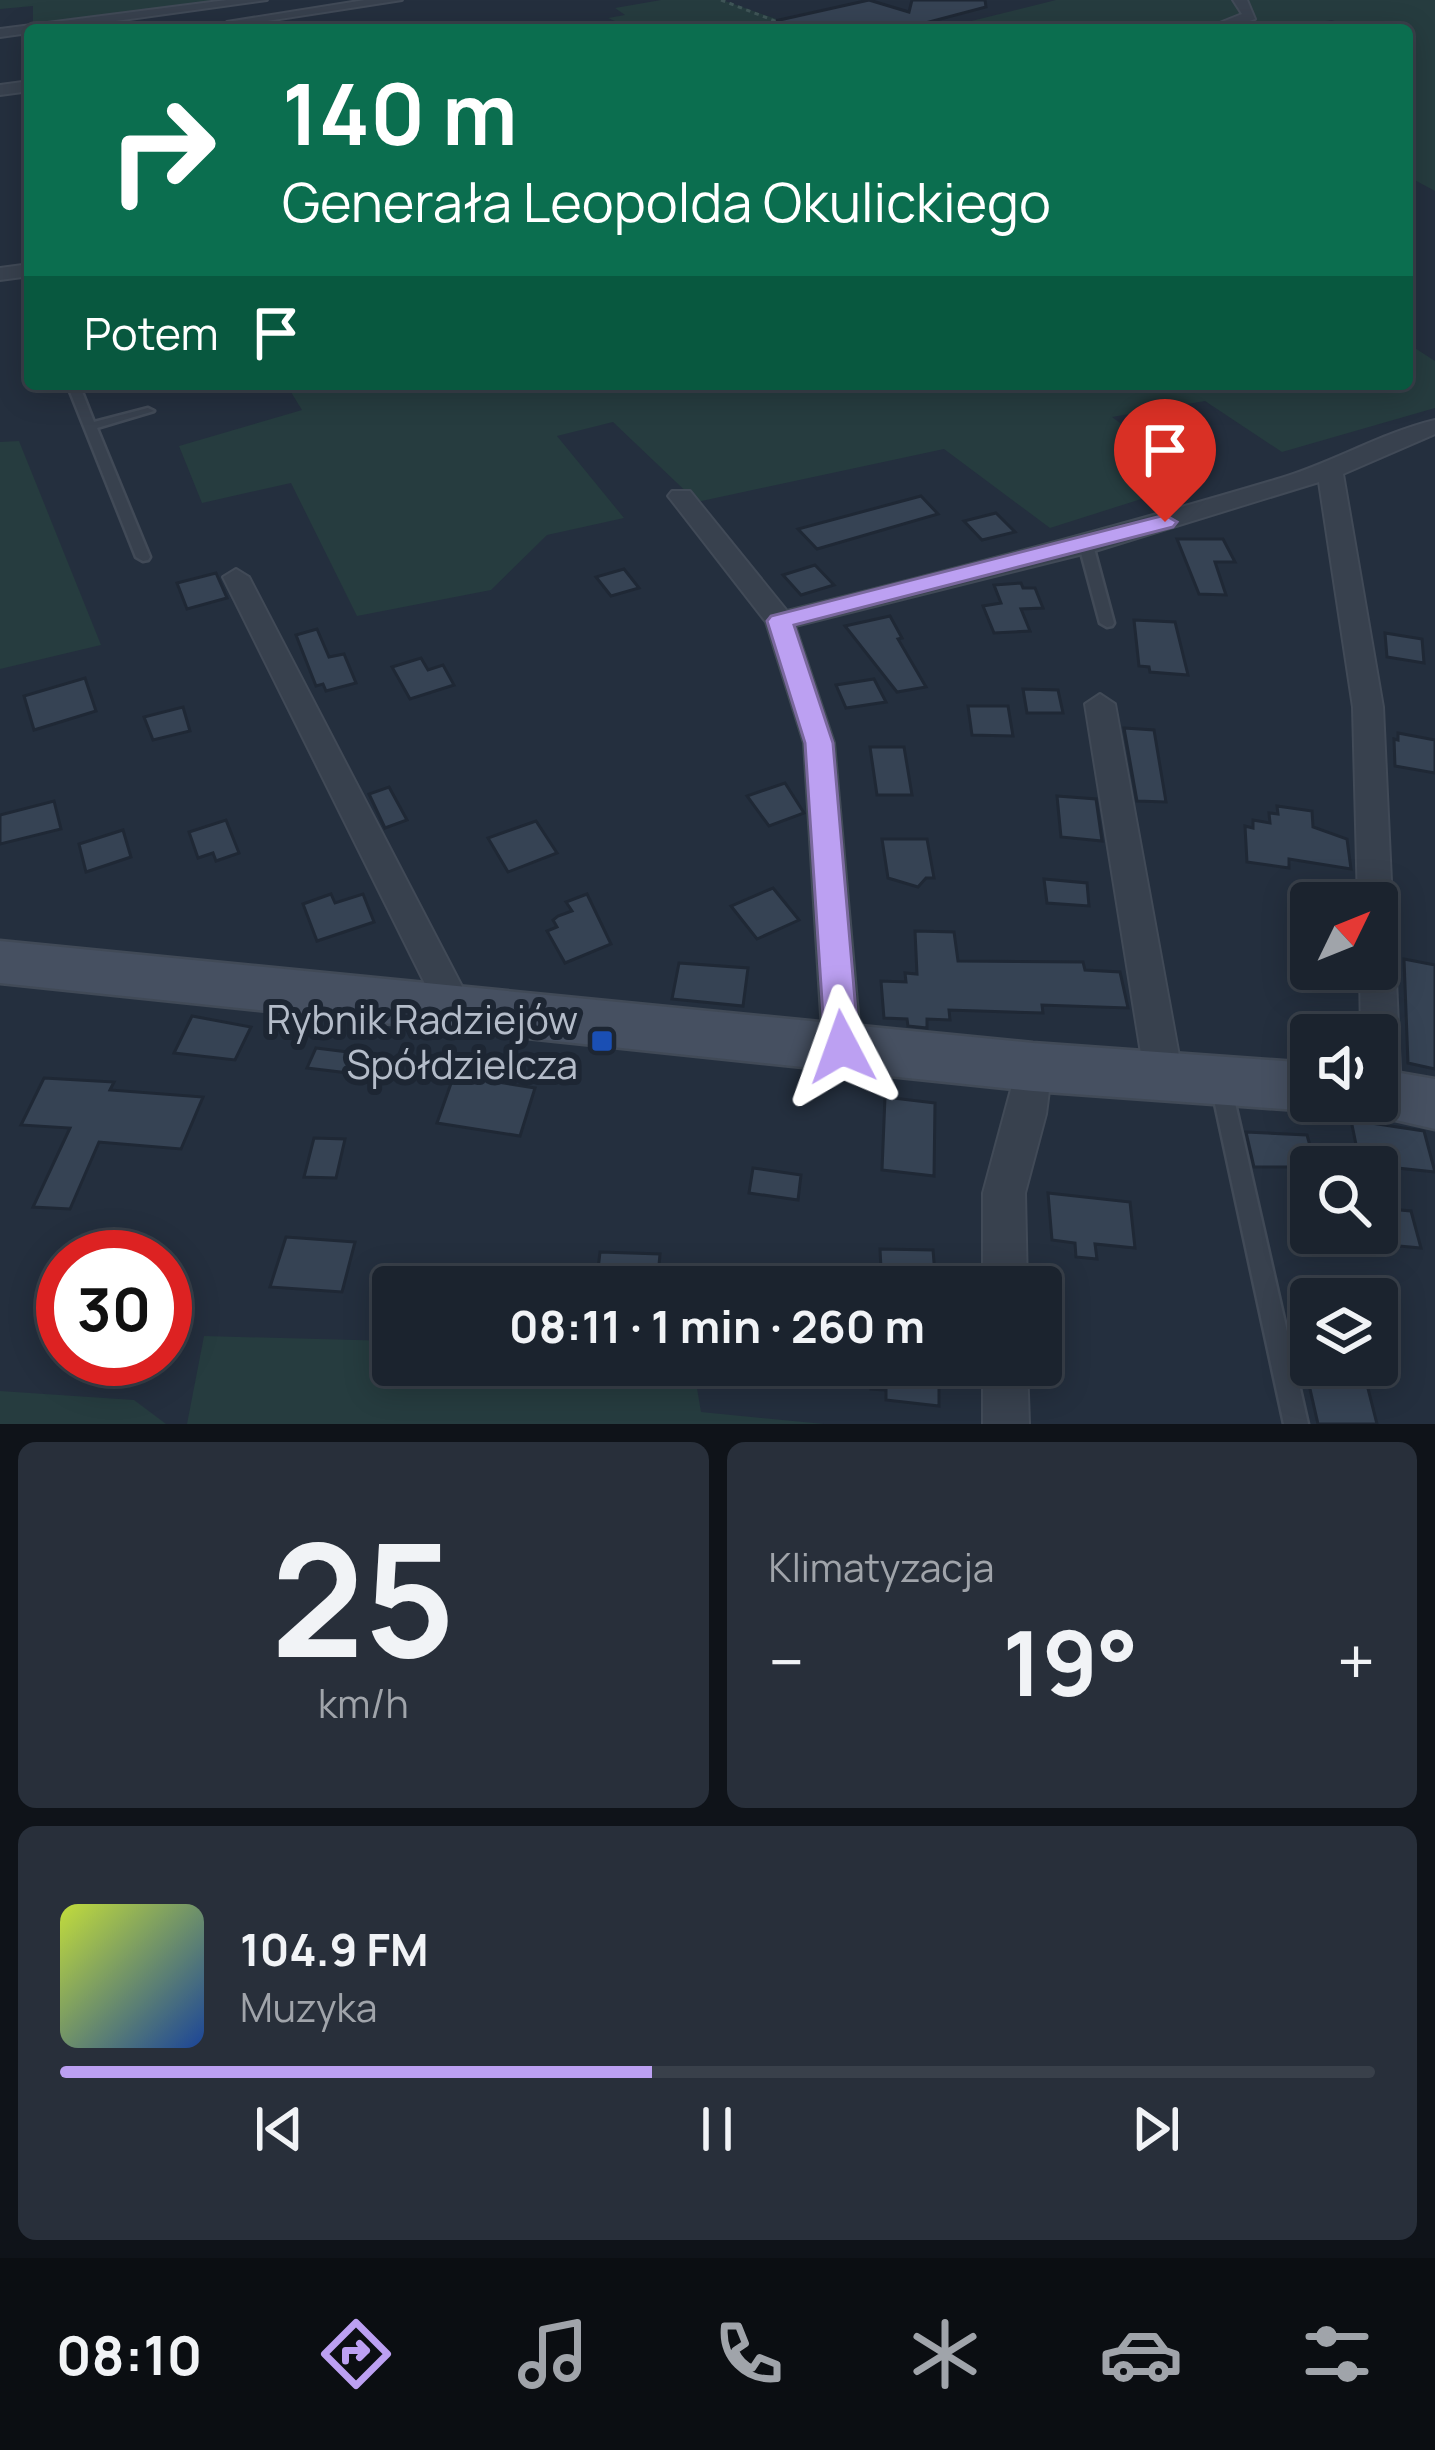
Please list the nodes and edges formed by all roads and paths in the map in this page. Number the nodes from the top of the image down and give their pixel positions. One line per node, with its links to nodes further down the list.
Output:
1 (260, 0): 5 (street)
2 (395, 0): 6 (street)
3 (721, 0): 7 (path)
4 (1240, 0): 8 (street)
5 (71, 24)
6 (217, 24)
7 (783, 24)
8 (1227, 24)
9 (76, 390): 11 (lane)
10 (148, 410): 11 (lane)
11 (92, 426): 16 (lane)
12 (1426, 434): 13 (street)
13 (1330, 470): 15 (street); 21 (street)
14 (681, 496): 18 (street)
15 (1086, 545): 18 (street); 19 (lane)
16 (143, 557)
17 (236, 577): 23 (street)
18 (780, 621): 24 (street)
19 (1107, 623)
20 (1100, 704): 26 (street)
21 (1374, 882)
22 (0, 962): 23 (street)
23 (455, 1008): 24 (street)
24 (842, 1047): 25 (street)
25 (1033, 1067): 26 (street); 29 (street)
26 (1164, 1078): 27 (street)
27 (1220, 1081): 28 (street); 32 (lane)
28 (1290, 1086)
29 (1005, 1266)
30 (1005, 1386): 31 (street)
31 (1006, 1424)
32 (1296, 1424)

